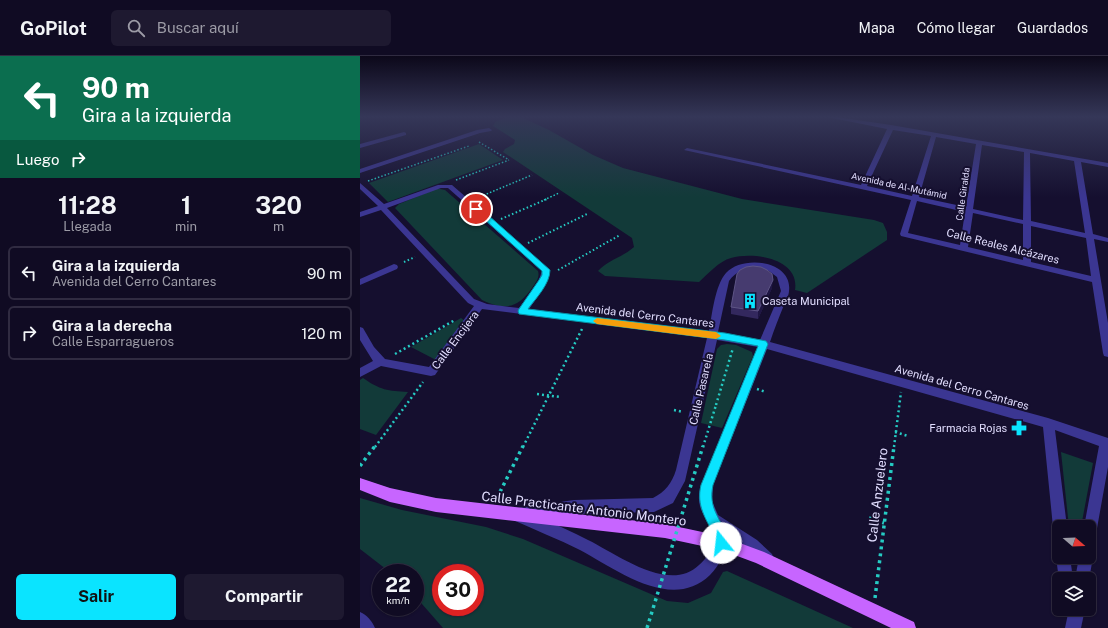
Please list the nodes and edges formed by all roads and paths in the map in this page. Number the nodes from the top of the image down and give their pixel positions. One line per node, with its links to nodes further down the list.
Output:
1 (441, 144): 12 (street)
2 (476, 144): 14 (path)
3 (484, 144): 15 (path)
4 (883, 144): 16 (street)
5 (932, 144): 18 (street)
6 (979, 144): 21 (street, Calle Giralda)
7 (988, 144): 9 (street)
8 (687, 150): 16 (street, Avenida de Al-Mutámid)
9 (1027, 151): 10 (street); 25 (street)
10 (1077, 160): 11 (street); 27 (street)
11 (1108, 165)
12 (360, 171)
13 (532, 175): 19 (path)
14 (364, 184): 20 (street, Avenida del Cerro Cantares)
15 (446, 185): 19 (street); 20 (street)
16 (863, 188): 18 (street, Avenida de Al-Mutámid)
17 (559, 193): 24 (path)
18 (916, 199): 21 (street, Avenida de Al-Mutámid); 30 (street, Calle Reales Alcázares)
19 (468, 202): 24 (street)
20 (382, 206): 23 (street); 31 (street, Avenida del Cerro Cantares)
21 (970, 211): 25 (street, Avenida de Al-Mutámid); 30 (street, Calle Giralda)
22 (589, 213): 29 (path)
23 (360, 215)
24 (493, 223): 29 (street)
25 (1027, 223): 27 (street, Avenida de Al-Mutámid); 32 (street)
26 (620, 235): 34 (path)
27 (1090, 237): 28 (street, Avenida de Al-Mutámid); 35 (street)
28 (1108, 240)
29 (521, 247): 38 (street)
30 (964, 248): 32 (street, Calle Reales Alcázares)
31 (426, 252): 33 (path); 37 (street, Avenida del Cerro Cantares)
32 (1028, 263): 35 (street, Calle Reales Alcázares)
33 (394, 267): 36 (street)
34 (558, 270)
35 (1097, 280): 45 (street)
36 (360, 282)
37 (480, 305): 38 (street, Avenida del Cerro Cantares); 47 (street, Calle Encijera)
38 (522, 311): 40 (street, Avenida del Cerro Cantares)
39 (460, 317): 46 (path, Calle Encijera)
40 (586, 320): 42 (street, Avenida del Cerro Cantares); 51 (path)
41 (360, 331): 46 (street)
42 (713, 335): 43 (street, Avenida del Cerro Cantares); 44 (street, Calle Pasarela); 60 (street, Calle Pasarela)
43 (736, 338): 44 (street, Avenida del Cerro Cantares); 73 (path, bridge)
44 (763, 344): 49 (street, Avenida del Cerro Cantares); 61 (street, Calle Pasarela)
45 (1108, 353)
46 (380, 362): 47 (street); 48 (street)
47 (431, 372): 57 (path, Calle Encijera)
48 (360, 374)
49 (902, 382): 53 (street, Avenida del Cerro Cantares); 54 (path, Calle Anzuelero)
50 (537, 394): 51 (path)
51 (548, 396): 52 (path); 59 (path)
52 (560, 397)
53 (1048, 424): 56 (street, Avenida del Cerro Cantares); 63 (street)
54 (896, 432): 55 (path); 65 (path, Calle Anzuelero)
55 (908, 436)
56 (1107, 443): 64 (street)
57 (360, 466)
58 (360, 484): 59 (main road, Calle Practicante Antonio Montero)
59 (491, 512): 60 (main road, Calle Practicante Antonio Montero)
60 (518, 515): 66 (main road, Calle Practicante Antonio Montero); 66 (street)
61 (710, 517): 66 (street, Calle Pasarela); 67 (street)
62 (869, 518): 65 (path)
63 (1059, 520)
64 (1093, 520)
65 (884, 523): 68 (path, Calle Anzuelero)
66 (721, 543): 67 (main road, Calle Practicante Antonio Montero)
67 (771, 563): 68 (main road, Calle Practicante Antonio Montero)
68 (873, 611): 74 (main road, Calle Practicante Antonio Montero)
69 (1070, 616): 75 (street)
70 (1075, 616): 75 (street)
71 (360, 620): 72 (street)
72 (367, 628)
73 (647, 628)
74 (908, 628)
75 (1072, 628)

